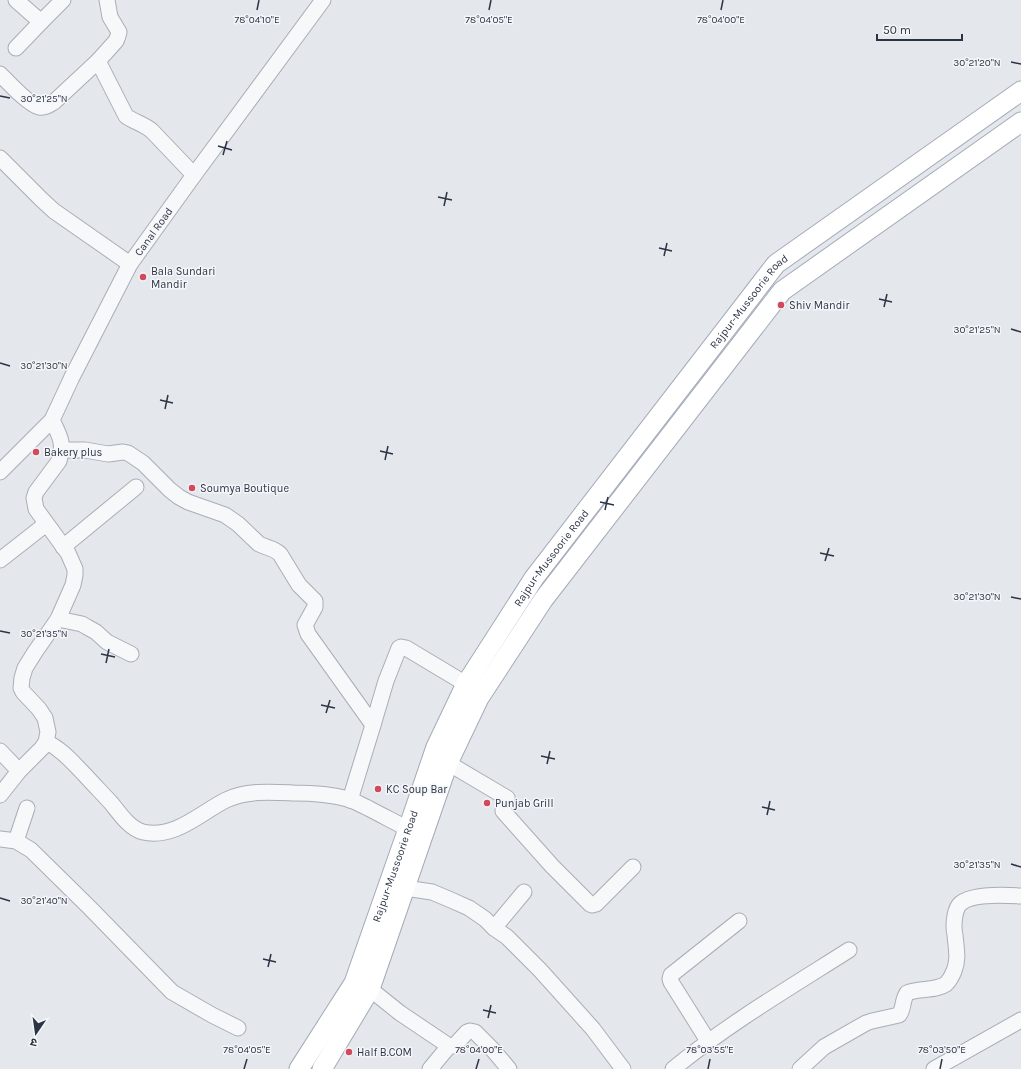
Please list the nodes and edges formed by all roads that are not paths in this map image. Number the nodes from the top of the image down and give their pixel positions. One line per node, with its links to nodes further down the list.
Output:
1 (16, 0): 5 (street)
2 (63, 0): 5 (street)
3 (106, 0): 7 (street)
4 (318, 2): 12 (street, Canal Road)
5 (41, 22): 6 (street)
6 (16, 48)
7 (98, 61): 8 (street); 12 (street)
8 (0, 74)
9 (1021, 91): 23 (main road, Rajpur-Mussoorie Road)
10 (1021, 122): 27 (main road, Rajpur-Mussoorie Road)
11 (0, 158): 13 (street)
12 (194, 175): 13 (street, Canal Road)
13 (130, 264): 14 (street, Canal Road)
14 (52, 420): 15 (street); 16 (street, Canal Road)
15 (62, 450): 18 (street); 24 (street)
16 (0, 471)
17 (136, 487): 19 (street)
18 (46, 524): 19 (street); 20 (street)
19 (63, 547): 21 (street)
20 (0, 560)
21 (58, 619): 22 (street); 25 (street)
22 (131, 654)
23 (466, 684): 24 (street); 29 (main road, Rajpur-Mussoorie Road)
24 (373, 725): 31 (street)
25 (46, 742): 28 (street); 31 (street)
26 (0, 751): 28 (street)
27 (448, 763): 29 (main road, Rajpur-Mussoorie Road); 36 (street)
28 (19, 771): 30 (street)
29 (434, 778): 33 (main road, Rajpur-Mussoorie Road); 37 (main road, Rajpur-Mussoorie Road)
30 (0, 795)
31 (350, 800): 33 (street)
32 (27, 808): 35 (street)
33 (408, 828): 49 (main road, Rajpur-Mussoorie Road)
34 (0, 839): 35 (street)
35 (16, 841): 45 (street)
36 (633, 867)
37 (405, 888): 41 (street); 43 (main road, Rajpur-Mussoorie Road)
38 (524, 892): 41 (street)
39 (1021, 896): 54 (street)
40 (739, 921): 46 (street)
41 (494, 928): 52 (street)
42 (849, 950): 46 (street)
43 (370, 989): 47 (street); 48 (main road, Rajpur-Mussoorie Road)
44 (1021, 1020): 55 (street)
45 (238, 1028)
46 (708, 1041): 53 (street)
47 (449, 1046): 50 (street); 51 (street)
48 (329, 1066)
49 (299, 1069)
50 (430, 1069)
51 (509, 1069)
52 (623, 1069)
53 (673, 1069)
54 (800, 1069)
55 (934, 1069)

